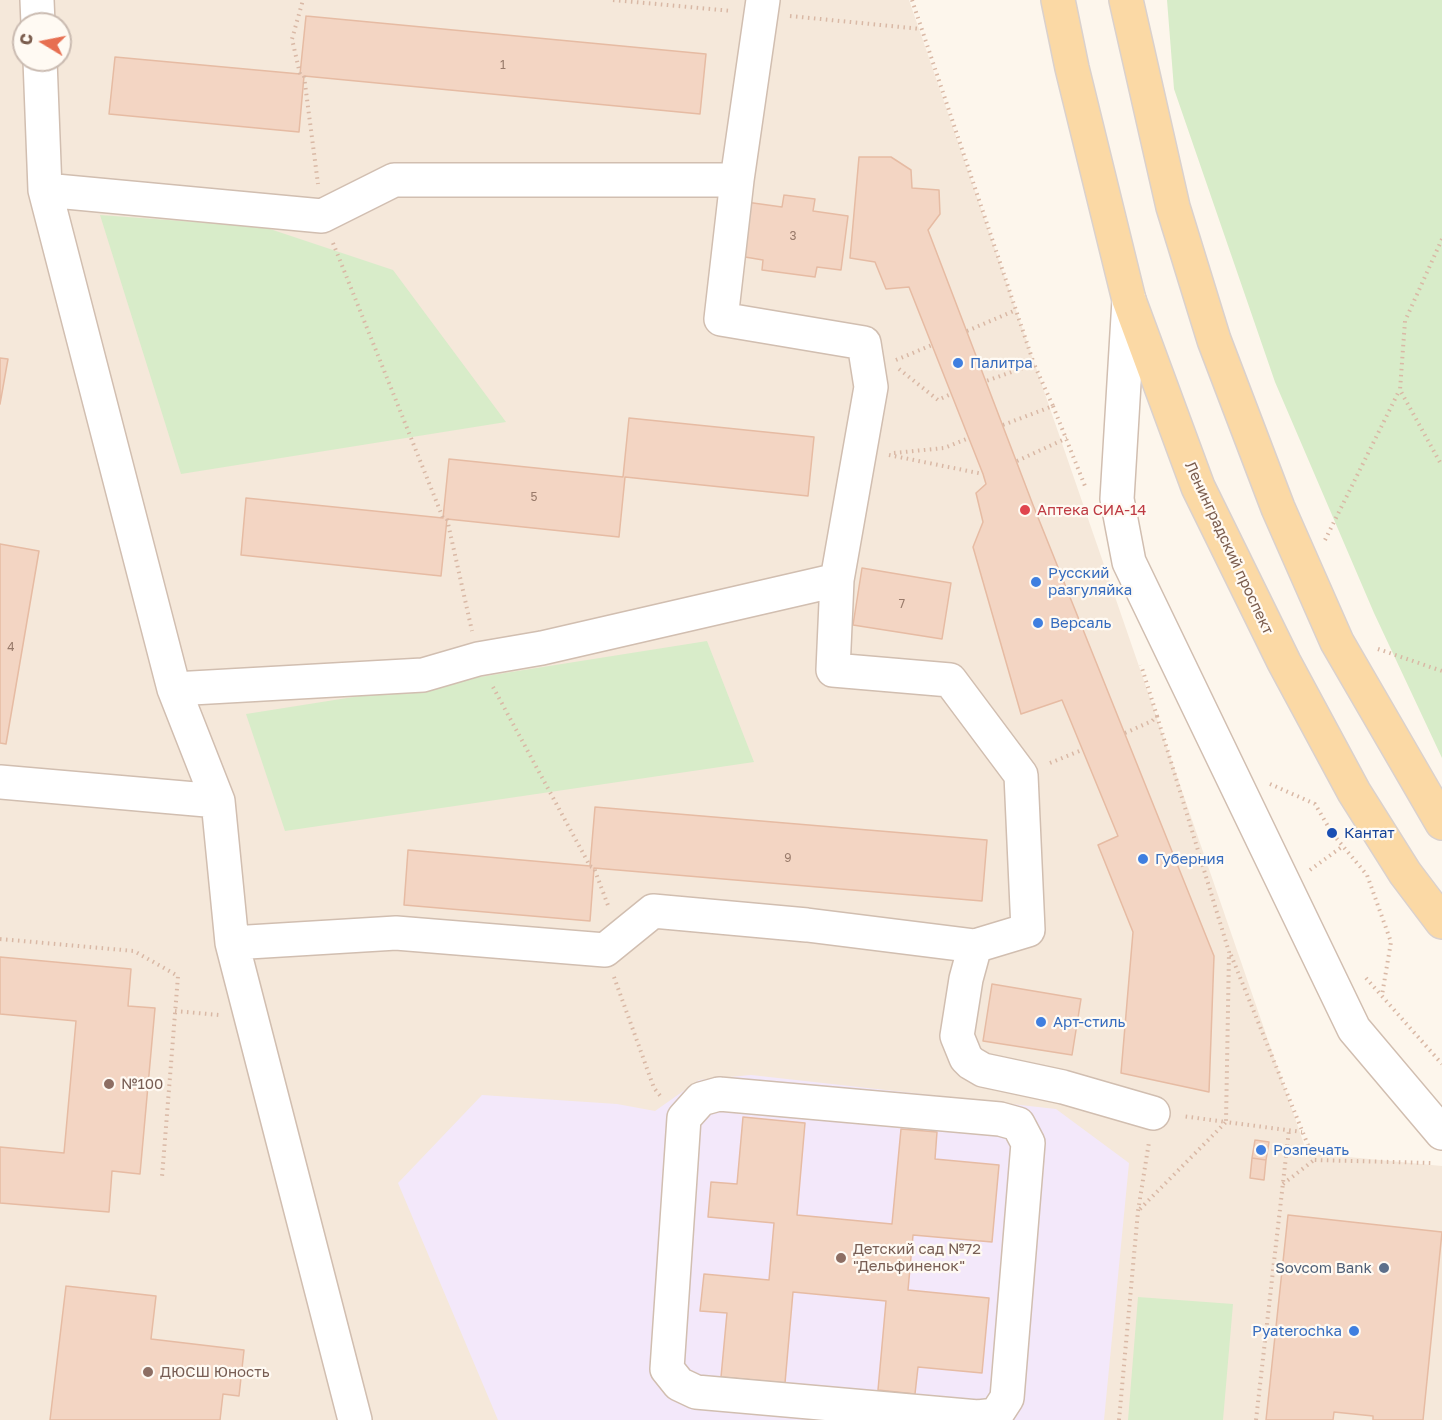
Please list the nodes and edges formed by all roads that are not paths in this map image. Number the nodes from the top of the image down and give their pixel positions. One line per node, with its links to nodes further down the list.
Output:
1 (763, 0): 5 (lane)
2 (1058, 0): 7 (main road, Ленинградский проспект)
3 (1126, 0): 12 (main road)
4 (40, 72): 6 (lane)
5 (737, 180): 6 (lane); 8 (lane)
6 (45, 190): 9 (lane)
7 (1128, 300): 13 (main road, Ленинградский проспект); 17 (lane)
8 (837, 580): 9 (lane); 15 (lane)
9 (174, 689): 11 (lane)
10 (0, 782): 11 (lane)
11 (218, 801): 14 (lane)
12 (1442, 823)
13 (1442, 922)
14 (232, 943): 15 (lane); 19 (lane)
15 (975, 946): 16 (lane)
16 (1153, 1113)
17 (1442, 1133)
18 (835, 1412): 18 (lane)
19 (355, 1420)

